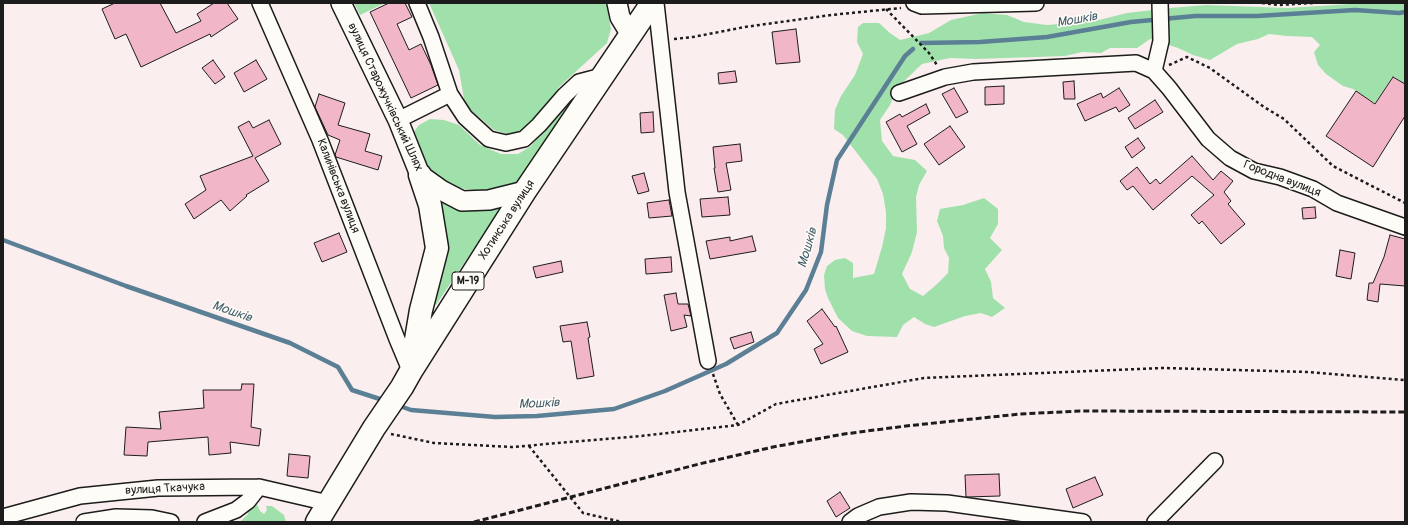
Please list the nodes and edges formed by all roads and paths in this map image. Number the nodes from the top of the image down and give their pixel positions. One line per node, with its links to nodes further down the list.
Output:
1 (260, 3): 26 (street, Калинівська вулиця)
2 (341, 3): 20 (main road, вулиця Старожучківський Шлях)
3 (417, 3): 19 (street)
4 (617, 3): 13 (main road)
5 (652, 3): 13 (highway, Хотинська вулиця / М-19)
6 (656, 3): 14 (street)
7 (1036, 3): 11 (street)
8 (1160, 3): 15 (street)
9 (1262, 3): 10 (path)
10 (1313, 3)
11 (920, 4): 12 (path)
12 (886, 9): 14 (path); 17 (path)
13 (631, 35): 16 (highway, Хотинська вулиця / М-19)
14 (660, 40): 25 (street)
15 (1154, 71): 17 (street); 23 (path); 24 (street, Городна вулиця)
16 (602, 76): 19 (street); 22 (highway, Хотинська вулиця / М-19)
17 (945, 77): 18 (street)
18 (899, 93)
19 (450, 94): 20 (street)
20 (398, 120): 21 (main road, вулиця Старожучківський Шлях)
21 (420, 175): 22 (main road, вулиця Старожучківський Шлях); 26 (highway)
22 (525, 191): 26 (highway, Хотинська вулиця / М-19)
23 (1405, 203)
24 (1405, 226)
25 (708, 361)
26 (406, 379): 30 (highway, Хотинська вулиця / М-19)
27 (714, 379): 29 (path)
28 (1405, 380): 29 (path)
29 (738, 425): 31 (path)
30 (382, 431): 31 (path); 34 (highway, Хотинська вулиця / М-19)
31 (529, 446): 41 (path)
32 (1215, 461): 44 (street)
33 (259, 487): 34 (street, вулиця Ткачука); 35 (street); 36 (street, вулиця Ткачука)
34 (328, 503): 40 (highway, Хотинська вулиця / М-19)
35 (237, 516): 39 (street)
36 (3, 517)
37 (84, 522): 38 (street)
38 (171, 522)
39 (206, 522)
40 (317, 522)
41 (622, 522)
42 (850, 522): 43 (street)
43 (1083, 522)
44 (1155, 522)

